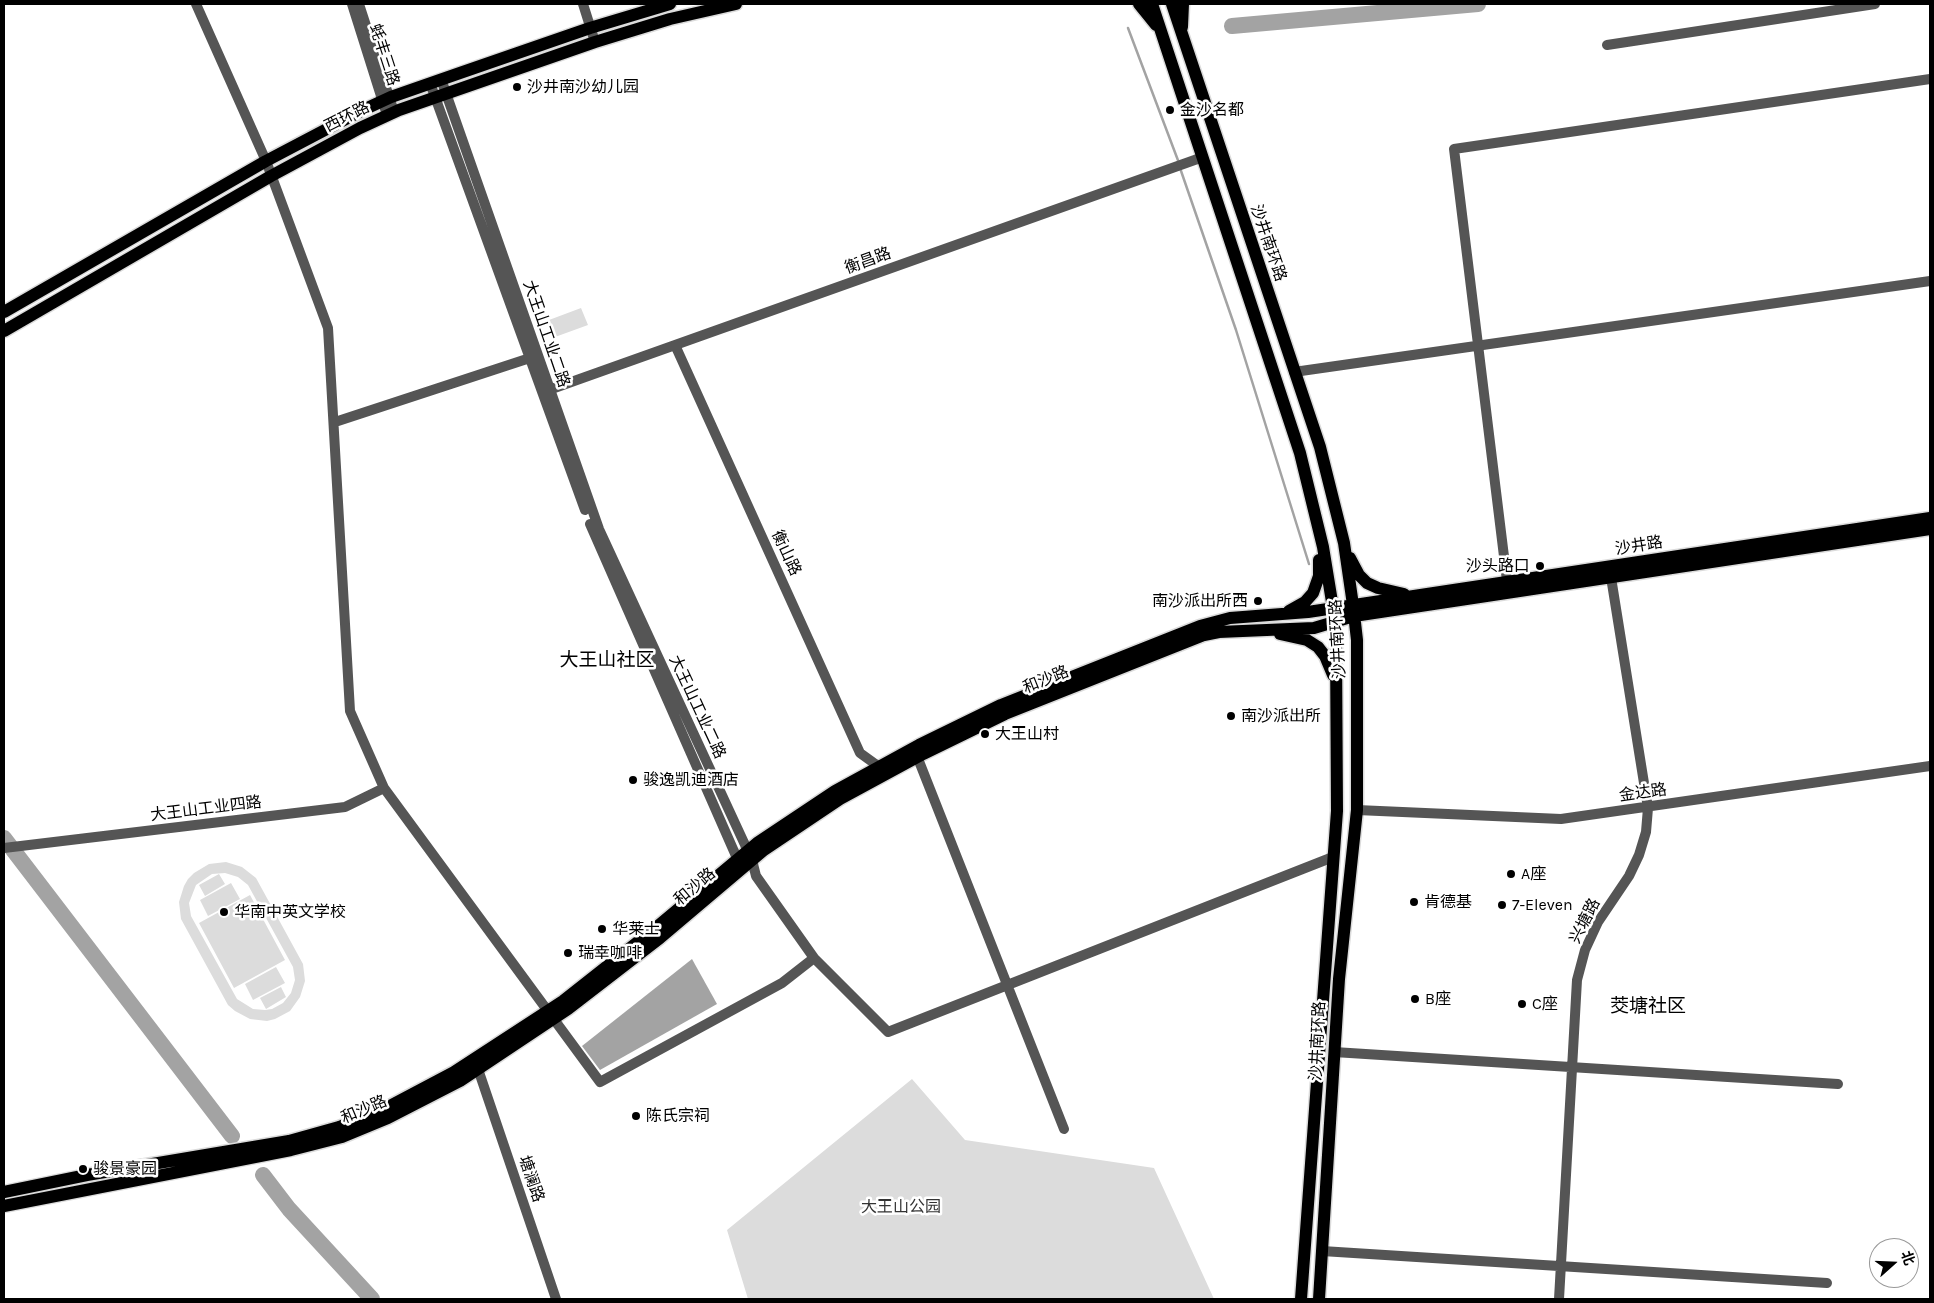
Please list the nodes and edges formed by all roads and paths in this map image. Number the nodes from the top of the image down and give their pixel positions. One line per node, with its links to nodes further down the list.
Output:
1 (196, 4): 23 (street)
2 (352, 4): 20 (street, 蚝丰三路)
3 (359, 4): 20 (street, 蚝丰三路)
4 (583, 4): 12 (street)
5 (670, 4): 12 (main road, 西环路)
6 (736, 4): 14 (main road, 西环路)
7 (1138, 4): 15 (main road)
8 (1152, 4): 15 (main road, 沙井南环路)
9 (1172, 4): 13 (main road, 沙井南环路)
10 (1183, 4): 13 (main road)
11 (1875, 4): 16 (street)
12 (590, 28): 14 (street); 18 (main road, 西环路)
13 (1182, 37): 31 (main road, 沙井南环路)
14 (594, 42): 19 (main road, 西环路)
15 (1164, 42): 22 (main road, 沙井南环路)
16 (1607, 45)
17 (1930, 79): 29 (street)
18 (436, 81): 19 (street, 大王山工业二路); 20 (main road, 西环路)
19 (441, 95): 21 (main road, 西环路); 30 (street, 大王山工业二路)
20 (386, 100): 21 (street, 蚝丰三路); 23 (main road, 西环路)
21 (391, 114): 24 (main road, 西环路)
22 (1203, 157): 28 (street, 衡昌路); 34 (main road, 沙井南环路)
23 (266, 161): 24 (street); 26 (main road, 西环路)
24 (271, 176): 27 (main road, 西环路); 33 (street)
25 (1930, 281): 29 (street)
26 (4, 312)
27 (4, 331)
28 (675, 345): 32 (street, 衡昌路); 48 (street, 衡山路)
29 (1478, 346): 31 (street); 39 (street)
30 (534, 357): 32 (street, 大王山工业二路); 33 (street)
31 (1294, 372): 37 (main road, 沙井南环路)
32 (546, 391): 55 (street, 大王山工业二路)
33 (335, 422): 50 (street)
34 (1317, 518): 41 (main road, 沙井南环路); 43 (main road)
35 (1930, 518): 38 (main road, 沙井路)
36 (1930, 529): 38 (main road, 沙井路)
37 (1344, 543): 40 (main road); 42 (main road, 沙井南环路)
38 (1610, 572): 39 (main road, 沙井路); 51 (street, 兴塘路)
39 (1507, 587): 40 (main road, 沙井路); 42 (main road, 沙井路)
40 (1414, 596): 42 (main road, 沙井路)
41 (1333, 608): 42 (main road, 和沙路); 43 (main road, 和沙路); 44 (main road, 沙井南环路)
42 (1354, 610): 44 (main road, 和沙路); 52 (main road, 沙井南环路)
43 (1284, 614): 47 (main road, 和沙路)
44 (1334, 622): 45 (main road, 和沙路); 46 (main road, 沙井南环路)
45 (1260, 630): 46 (main road); 47 (main road, 和沙路)
46 (1336, 685): 54 (main road, 沙井南环路)
47 (916, 752): 48 (main road, 和沙路); 55 (main road, 和沙路); 57 (street)
48 (878, 766): 55 (main road, 和沙路)
49 (1930, 766): 51 (street, 金达路)
50 (384, 788): 53 (street, 大王山工业四路); 58 (street)
51 (1648, 808): 52 (street, 金达路); 60 (street, 兴塘路)
52 (1357, 810): 59 (main road, 沙井南环路)
53 (4, 848)
54 (1333, 857): 57 (street); 70 (main road, 沙井南环路)
55 (745, 860): 56 (street); 58 (main road, 和沙路)
56 (814, 958): 57 (street); 58 (street)
57 (1007, 985): 63 (street)
58 (551, 1015): 61 (main road, 和沙路); 64 (main road, 和沙路)
59 (1334, 1052): 60 (street); 66 (main road, 沙井南环路)
60 (1572, 1067): 62 (street); 67 (street, 兴塘路)
61 (478, 1069): 65 (main road, 和沙路); 69 (street, 塘澜路)
62 (1838, 1084)
63 (1064, 1129)
64 (4, 1192)
65 (4, 1206)
66 (1322, 1252): 67 (street); 71 (main road, 沙井南环路)
67 (1561, 1266): 68 (street); 72 (street, 兴塘路)
68 (1827, 1283)
69 (556, 1299)
70 (1301, 1299)
71 (1319, 1299)
72 (1559, 1299)

